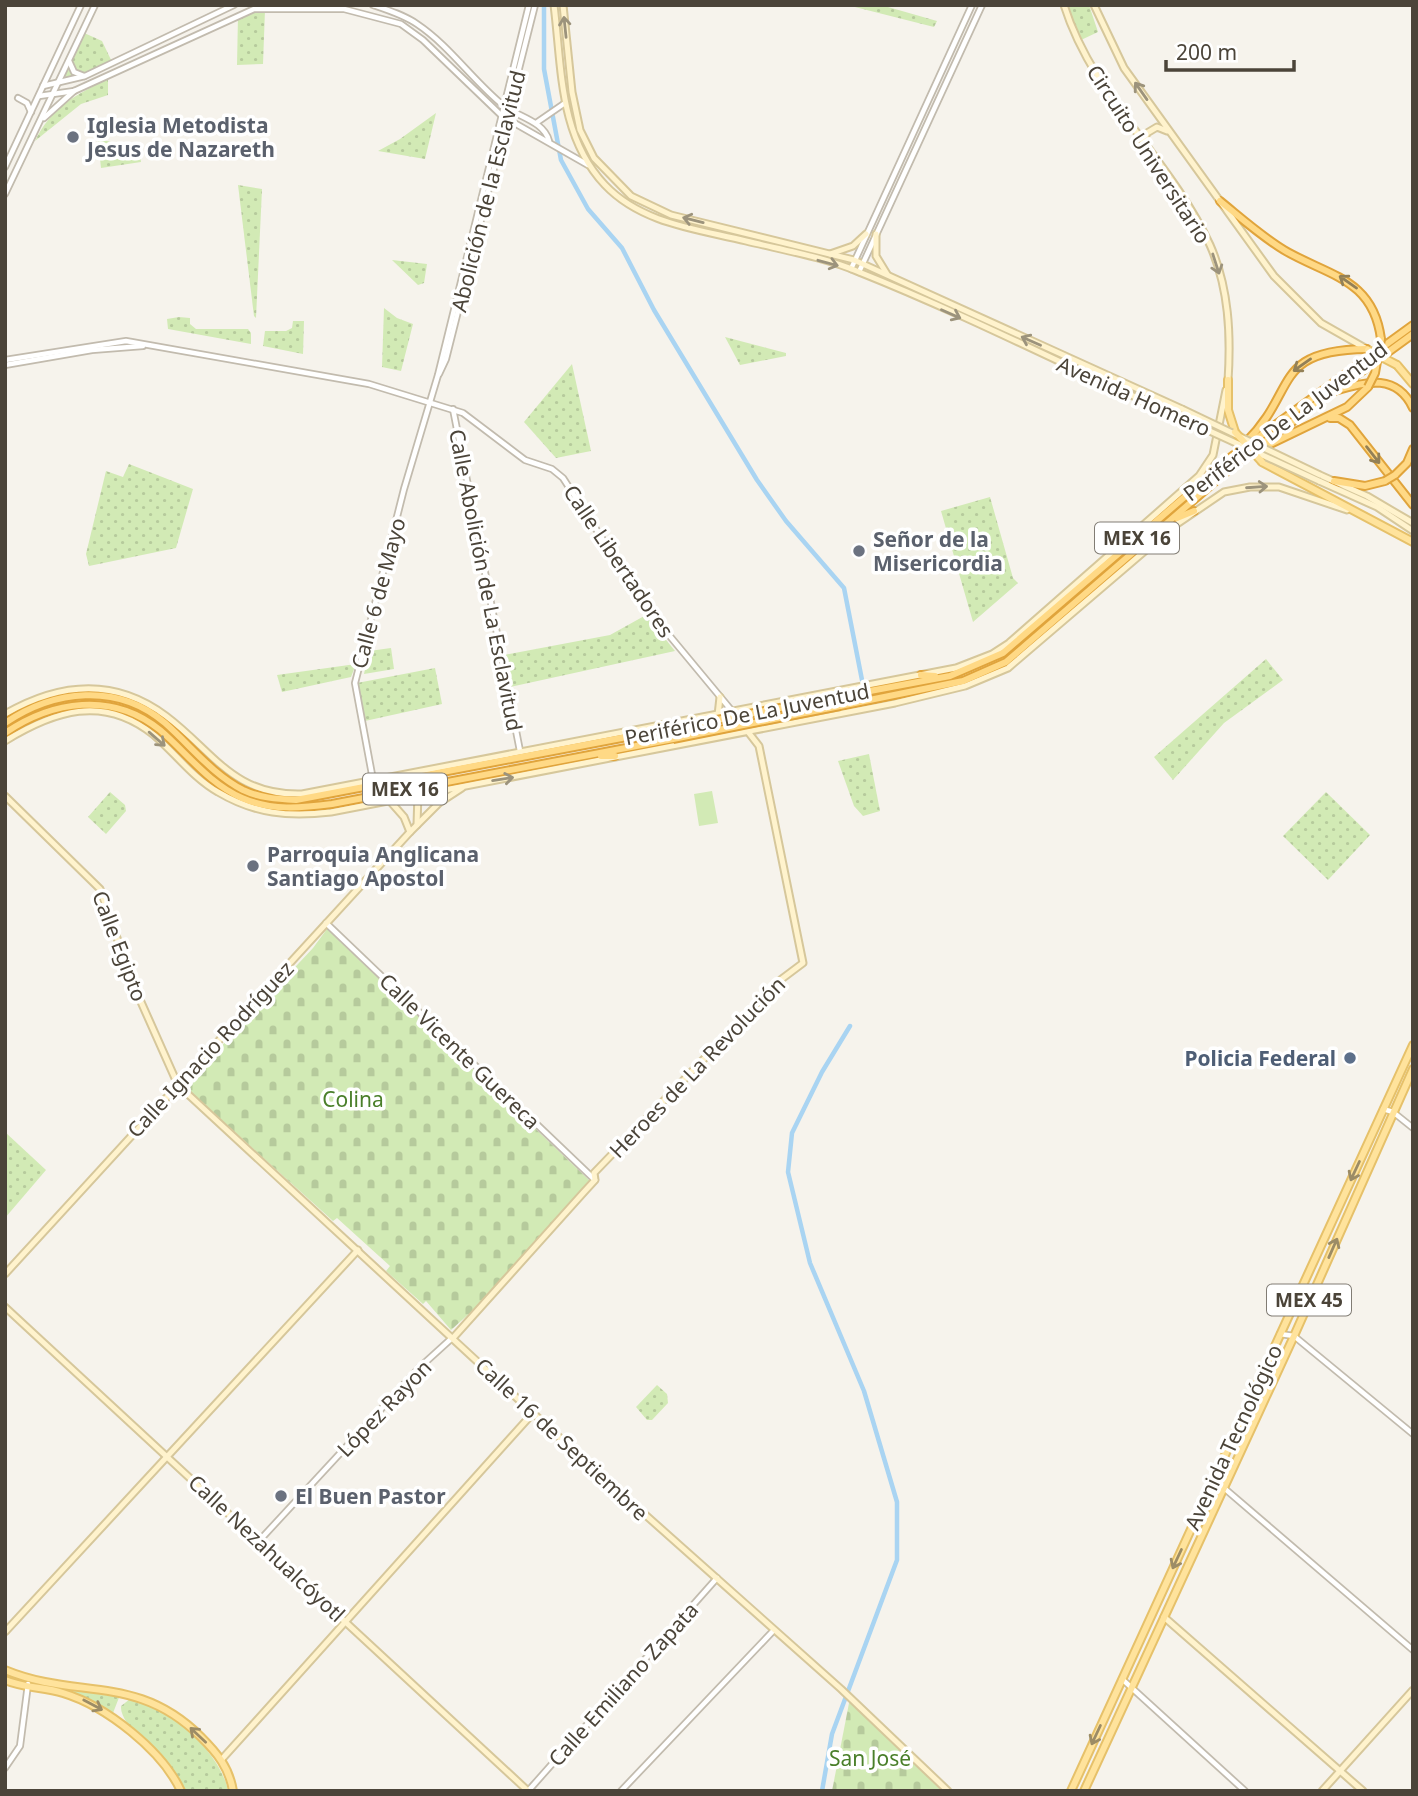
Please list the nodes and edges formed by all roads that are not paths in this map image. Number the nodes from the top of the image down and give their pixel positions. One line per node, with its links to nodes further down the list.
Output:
1 (81, 5): 16 (street)
2 (95, 5): 13 (street)
3 (234, 5): 14 (street)
4 (373, 5): 22 (street)
5 (529, 5): 22 (street, Abolición de la Esclavitud)
6 (535, 5): 22 (street, Abolición de la Esclavitud)
7 (554, 5): 21 (main road)
8 (563, 5): 37 (main road, one-way to 8)
9 (972, 5): 35 (street)
10 (982, 5): 36 (street)
11 (1064, 5): 30 (main road, Circuito Universitario)
12 (1094, 5): 28 (main road, Circuito Universitario, one-way to 12)
13 (69, 61): 14 (street); 15 (street)
14 (85, 76): 15 (street)
15 (57, 85): 16 (street); 18 (street)
16 (43, 86): 19 (street)
17 (74, 91): 18 (street); 24 (street); 26 (street)
18 (53, 95): 19 (street); 26 (street)
19 (39, 96): 23 (street)
20 (18, 98): 23 (street)
21 (565, 103): 27 (street); 31 (main road)
22 (507, 108): 24 (street, Abolición de la Esclavitud); 25 (street, Abolición de la Esclavitud); 27 (street)
23 (31, 113): 32 (street)
24 (502, 116): 25 (street); 49 (street, Abolición de la Esclavitud)
25 (507, 119): 29 (street); 49 (street, Abolición de la Esclavitud)
26 (40, 121): 33 (street)
27 (535, 123): 29 (street)
28 (1173, 135): 30 (main road); 34 (main road, Circuito Universitario)
29 (549, 142): 31 (street)
30 (1143, 143): 50 (main road, Circuito Universitario, one-way to 50)
31 (589, 165): 40 (main road, one-way to 40)
32 (5, 167)
33 (5, 194)
34 (1220, 201): 46 (main road); 56 (highway, one-way to 34, bridge)
35 (866, 233): 37 (main road); 38 (street)
36 (876, 234): 39 (street); 42 (main road)
37 (828, 254): 38 (main road)
38 (854, 260): 39 (main road, Avenida Homero); 40 (street)
39 (862, 263): 41 (street); 42 (main road, Avenida Homero)
40 (851, 269): 41 (main road, Avenida Homero)
41 (859, 272): 60 (main road, Avenida Homero, one-way to 60, bridge)
42 (892, 278): 60 (main road, Avenida Homero, one-way to 42, bridge)
43 (1413, 325): 58 (highway, Periférico De La Juventud / MEX 16)
44 (1413, 334): 52 (highway, Periférico De La Juventud / MEX 16)
45 (146, 346): 47 (street); 48 (street); 53 (street, Calle Libertadores)
46 (1368, 349): 51 (main road, bridge); 58 (highway, one-way to 58)
47 (5, 360)
48 (5, 365)
49 (438, 375): 53 (street, Abolición de la Esclavitud)
50 (1228, 380): 64 (main road, Circuito Universitario, bridge); 69 (main road, Periférico De La Juventud)
51 (1413, 384)
52 (1333, 391): 54 (highway); 59 (highway, Periférico De La Juventud / MEX 16)
53 (430, 402): 55 (street, Calle Libertadores); 93 (street, Calle 6 de Mayo)
54 (1413, 408)
55 (453, 409): 75 (street, Calle Libertadores); 89 (street, Calle Abolición de La Esclavitud)
56 (1325, 419): 59 (highway); 62 (highway, one-way to 62)
57 (1413, 449): 61 (highway, bridge)
58 (1231, 457): 70 (highway, Periférico De La Juventud / MEX 16)
59 (1240, 460): 65 (highway, Periférico De La Juventud / MEX 16)
60 (1320, 478): 61 (main road, Avenida Homero); 67 (main road, Avenida Homero)
61 (1334, 481): 66 (main road, Avenida Homero)
62 (1413, 505)
63 (1194, 510): 64 (main road, Periférico De La Juventud, one-way to 64); 65 (highway); 72 (main road, Periférico De La Juventud)
64 (1366, 517): 68 (main road)
65 (1172, 520): 71 (highway, Periférico De La Juventud / MEX 16)
66 (1413, 523)
67 (1413, 531)
68 (1413, 542)
69 (1122, 543): 70 (highway); 73 (main road, Periférico De La Juventud)
70 (1119, 553): 74 (highway, Periférico De La Juventud / MEX 16)
71 (1052, 623): 72 (highway); 90 (highway, Periférico De La Juventud / MEX 16, bridge)
72 (1040, 642): 81 (main road, Periférico De La Juventud)
73 (921, 675): 74 (highway); 76 (main road, Periférico De La Juventud)
74 (944, 677): 87 (highway, Periférico De La Juventud / MEX 16, bridge)
75 (720, 697): 77 (street, Calle Libertadores); 79 (main road)
76 (754, 708): 77 (main road, Periférico De La Juventud); 81 (main road)
77 (733, 712): 79 (main road, Periférico De La Juventud); 82 (main road, Calle Libertadores)
78 (5, 714): 93 (main road, Periférico De La Juventud)
79 (719, 715): 84 (main road); 88 (main road, Periférico De La Juventud)
80 (5, 723): 87 (highway, Periférico De La Juventud / MEX 16)
81 (761, 728): 82 (main road, Periférico De La Juventud); 86 (main road)
82 (748, 730): 84 (main road, Periférico De La Juventud); 86 (main road, Calle Libertadores)
83 (5, 733): 90 (highway, Periférico De La Juventud / MEX 16)
84 (725, 735): 91 (main road, Periférico De La Juventud)
85 (5, 741): 97 (main road, Periférico De La Juventud, one-way to 97)
86 (758, 742): 107 (main road, Heroes de La Revolución)
87 (592, 743): 88 (highway)
88 (561, 744): 89 (main road, Periférico De La Juventud)
89 (520, 751): 92 (main road, Periférico De La Juventud)
90 (589, 755): 91 (highway)
91 (615, 756): 94 (main road, Periférico De La Juventud, one-way to 91)
92 (414, 774): 93 (main road, Periférico De La Juventud); 95 (main road, bridge)
93 (373, 780)
94 (468, 785): 95 (main road, Periférico De La Juventud); 98 (main road, Calle Ignacio Rodríguez)
95 (417, 792): 97 (main road, Periférico De La Juventud); 98 (main road)
96 (5, 796): 103 (main road, Calle Egipto)
97 (389, 800): 99 (main road)
98 (417, 825): 99 (main road, Calle Ignacio Rodríguez)
99 (410, 832): 100 (main road, Calle Ignacio Rodríguez)
100 (326, 923): 103 (main road, Calle Ignacio Rodríguez); 107 (street, Calle Vicente Guereca)
101 (1413, 1045): 104 (main road, Avenida Tecnológico / MEX 45)
102 (1413, 1069): 105 (main road, Avenida Tecnológico / MEX 45)
103 (178, 1085): 108 (main road, Calle 16 de Septiembre); 109 (main road, Calle Ignacio Rodríguez)
104 (1383, 1109): 105 (street); 111 (main road, Avenida Tecnológico / MEX 45, one-way to 111)
105 (1394, 1112): 106 (street); 112 (main road, Avenida Tecnológico / MEX 45, one-way to 105)
106 (1413, 1128)
107 (595, 1180): 113 (main road, Heroes de La Revolución)
108 (358, 1250): 113 (main road, Calle 16 de Septiembre); 116 (main road)
109 (5, 1275)
110 (5, 1307): 116 (main road, Calle Nezahualcóyotl)
111 (1280, 1334): 112 (street); 117 (main road, Avenida Tecnológico / MEX 45)
112 (1294, 1336): 115 (street); 118 (main road, Avenida Tecnológico / MEX 45)
113 (453, 1338): 114 (main road, Calle 16 de Septiembre); 119 (street, López Rayon)
114 (533, 1413): 120 (main road, Calle 16 de Septiembre); 122 (main road)
115 (1413, 1434)
116 (167, 1457): 119 (main road, Calle Nezahualcóyotl); 124 (main road)
117 (1216, 1475): 118 (street); 128 (main road, Avenida Tecnológico / MEX 45, one-way to 128)
118 (1224, 1488): 121 (main road, Avenida Tecnológico / MEX 45); 125 (street)
119 (259, 1541): 122 (main road, Calle Nezahualcóyotl)
120 (717, 1578): 123 (main road, Calle 16 de Septiembre); 136 (street, Calle Emiliano Zapata)
121 (1164, 1616): 131 (main road, Avenida Tecnológico / MEX 45); 135 (main road)
122 (346, 1621): 133 (main road); 136 (main road, Calle Nezahualcóyotl)
123 (774, 1630): 139 (street); 140 (main road, Calle 16 de Septiembre)
124 (5, 1632)
125 (1413, 1650)
126 (5, 1670): 127 (main road)
127 (29, 1676): 130 (street); 133 (main road, one-way to 127)
128 (1122, 1679): 131 (street); 141 (main road, Avenida Tecnológico / MEX 45, one-way to 141)
129 (5, 1680): 130 (main road)
130 (28, 1686): 134 (street); 137 (main road, one-way to 137)
131 (1132, 1687): 142 (main road, Avenida Tecnológico / MEX 45); 143 (street)
132 (1413, 1690): 135 (main road)
133 (222, 1759): 138 (main road)
134 (5, 1768)
135 (1340, 1771): 144 (main road); 145 (main road)
136 (529, 1790)
137 (181, 1791)
138 (233, 1791)
139 (621, 1791)
140 (948, 1791)
141 (1071, 1791)
142 (1084, 1791)
143 (1245, 1791)
144 (1322, 1791)
145 (1363, 1791)

